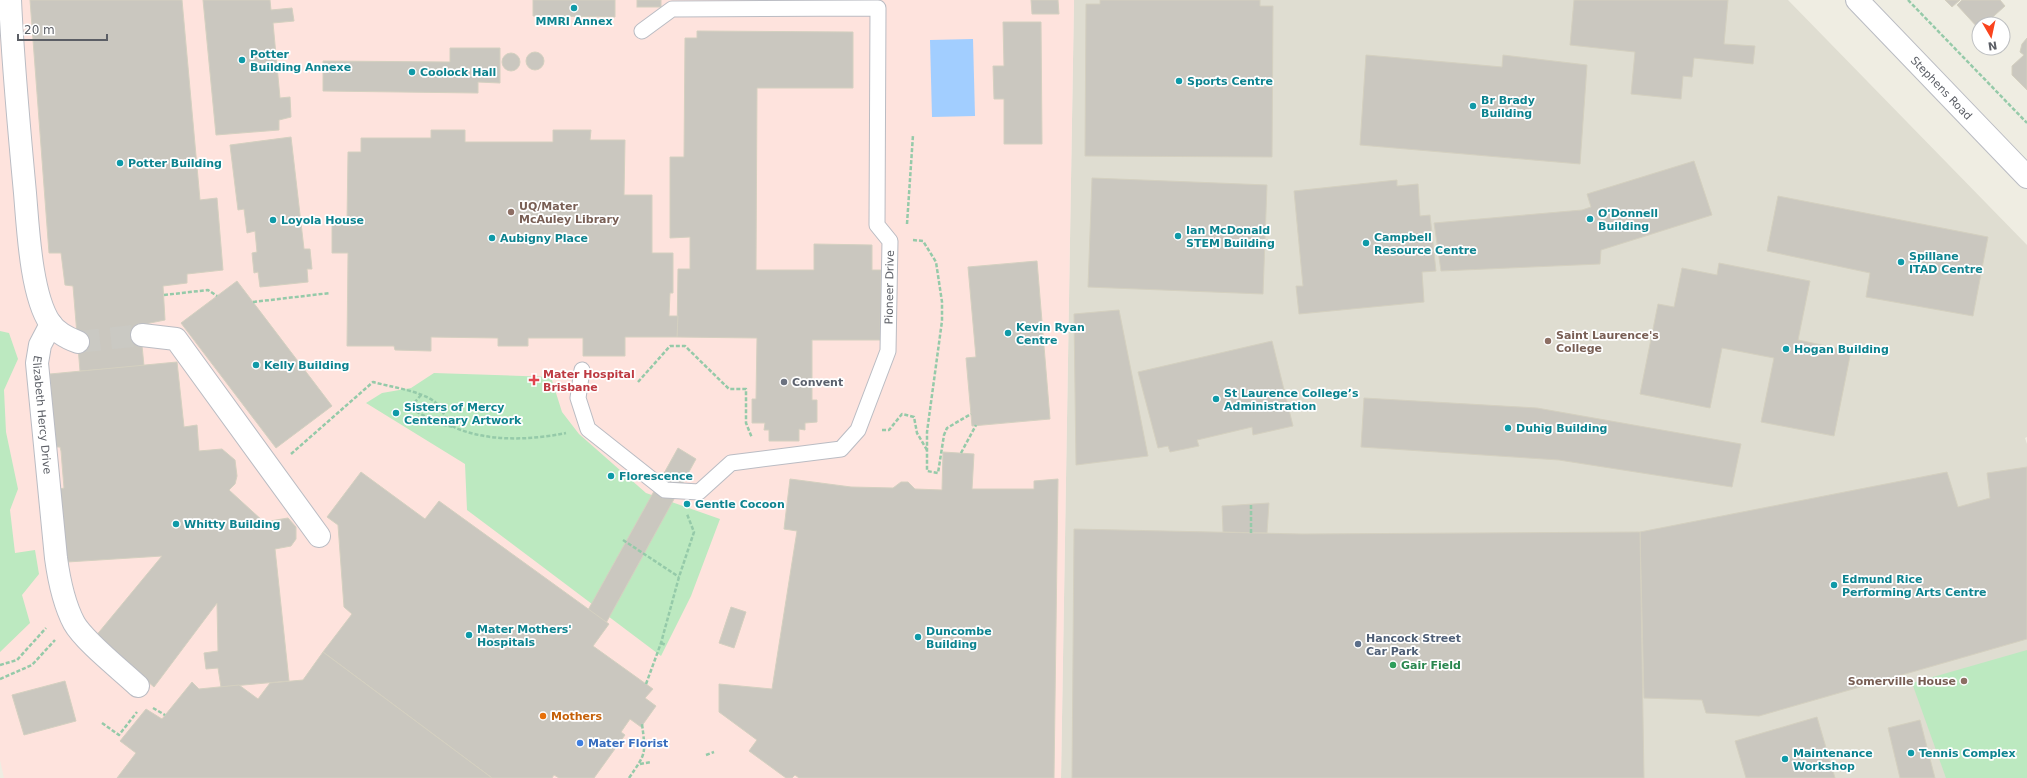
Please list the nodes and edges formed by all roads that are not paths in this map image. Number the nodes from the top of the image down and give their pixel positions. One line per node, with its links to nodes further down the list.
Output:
1 (10, 0): 5 (street)
2 (1857, 0): 4 (street, Stephens Road)
3 (642, 31): 8 (lane, Pioneer Drive)
4 (2027, 176)
5 (51, 324): 7 (street); 10 (street, Elizabeth Hercy Drive)
6 (142, 335): 9 (street)
7 (78, 342)
8 (582, 370)
9 (319, 536)
10 (138, 686)

